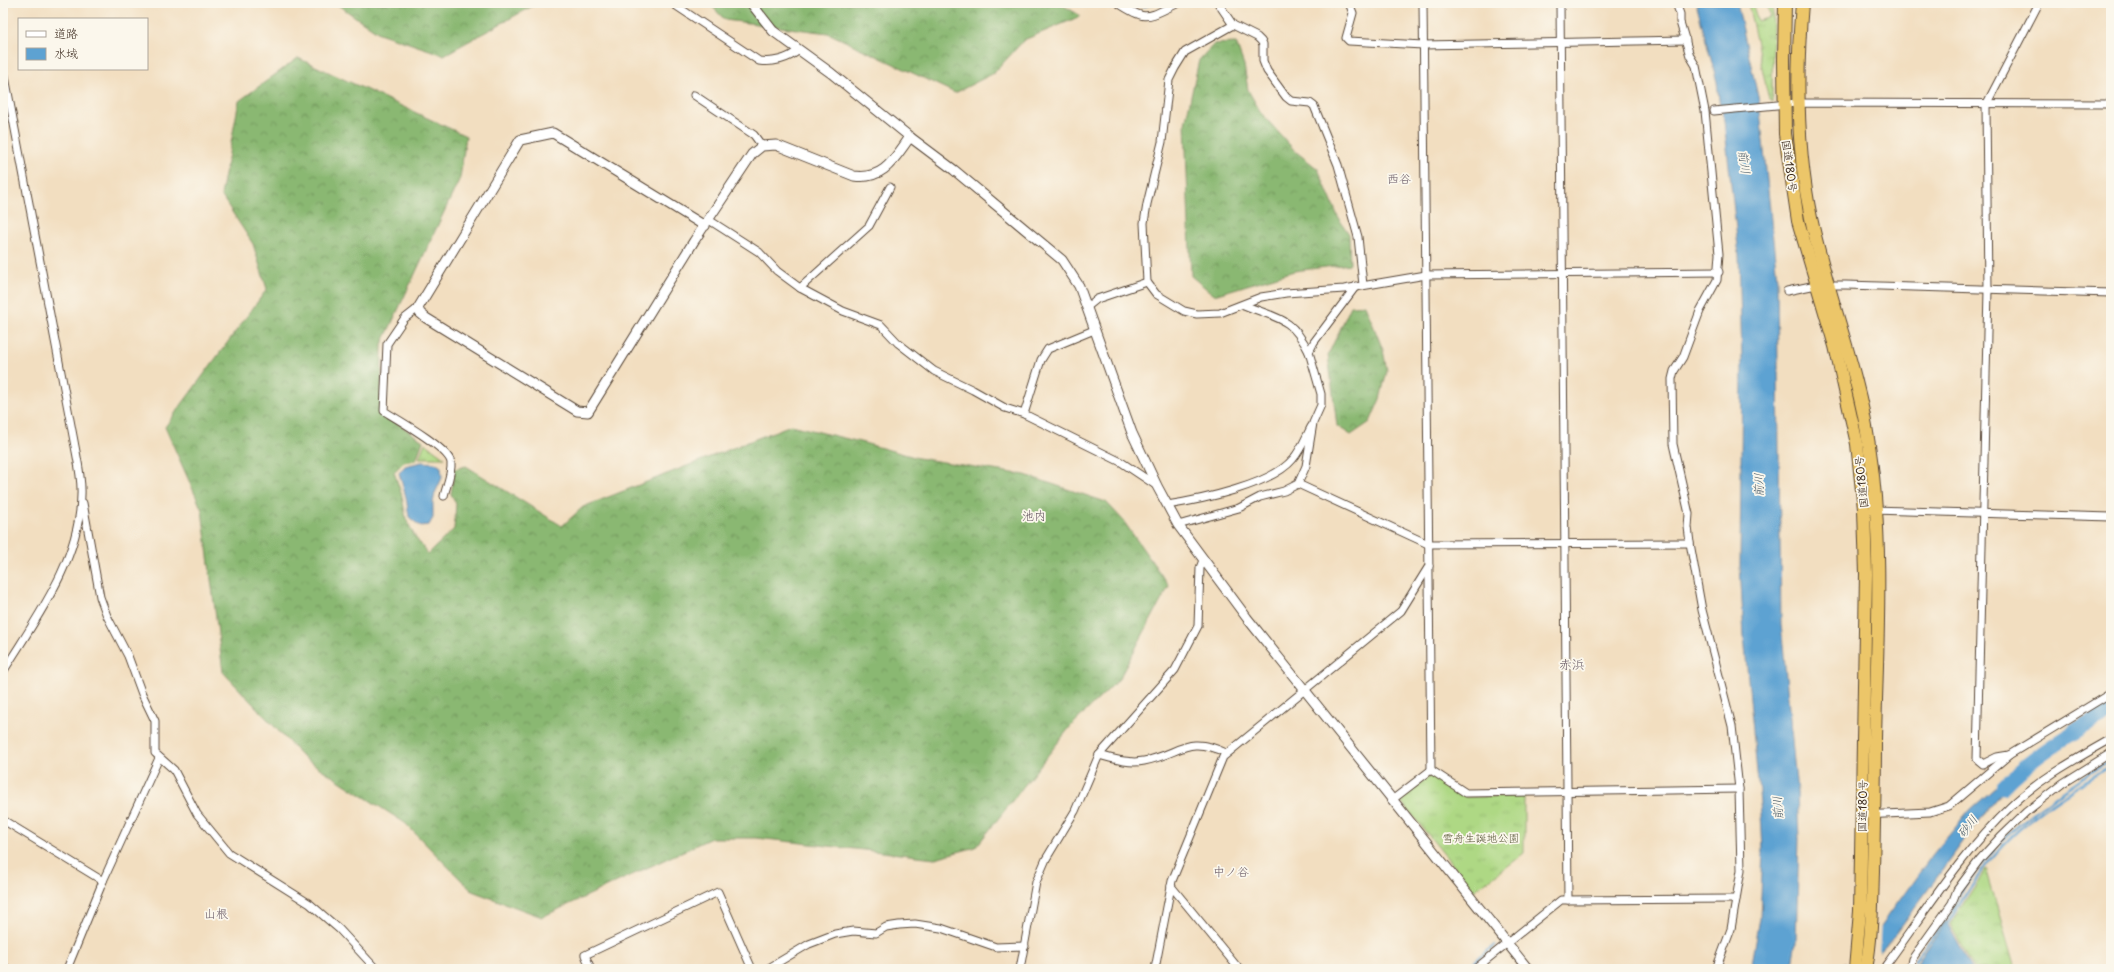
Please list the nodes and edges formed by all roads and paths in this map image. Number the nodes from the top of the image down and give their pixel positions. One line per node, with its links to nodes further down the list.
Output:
1 (672, 3): 17 (street)
2 (751, 3): 17 (street)
3 (1118, 3): 4 (street)
4 (1179, 3)
5 (1218, 3): 13 (street)
6 (1349, 3): 16 (street)
7 (1423, 3): 16 (street)
8 (1560, 3): 15 (street)
9 (1676, 3): 14 (street)
10 (1785, 3): 20 (highway, 国道180号)
11 (1802, 3): 21 (highway, 国道180号)
12 (2039, 3): 22 (street)
13 (1233, 25): 32 (street); 33 (street)
14 (1686, 40): 15 (street); 29 (street)
15 (1561, 42): 16 (street); 30 (street)
16 (1423, 45): 31 (street)
17 (799, 50): 25 (street)
18 (3, 66): 49 (street)
19 (694, 95): 26 (street)
20 (1784, 103): 21 (street); 24 (street); 34 (highway, 国道180号)
21 (1797, 103): 22 (street); 35 (highway, 国道180号)
22 (1986, 104): 23 (street); 37 (street)
23 (2111, 104)
24 (1715, 111)
25 (910, 137): 26 (street); 41 (street)
26 (762, 146): 28 (street)
27 (890, 187): 36 (street)
28 (707, 223): 36 (street); 42 (street); 42 (street)
29 (1719, 272): 30 (street); 57 (street)
30 (1562, 273): 31 (street); 59 (street)
31 (1426, 275): 33 (street); 58 (street)
32 (1147, 282): 40 (street); 41 (street)
33 (1360, 286): 40 (street); 44 (street)
34 (1816, 286): 35 (street); 38 (street); 52 (highway, 国道180号)
35 (1830, 287): 37 (street); 53 (highway, 国道180号)
36 (800, 288): 45 (street)
37 (1988, 290): 39 (street); 54 (street)
38 (1787, 291)
39 (2111, 293)
40 (1244, 305): 44 (street)
41 (1087, 307): 43 (street)
42 (418, 308): 50 (street)
43 (1094, 330): 45 (street); 48 (street)
44 (1309, 352): 46 (street)
45 (1024, 414): 48 (street)
46 (1313, 423): 47 (street); 51 (street)
47 (1298, 484): 56 (street); 58 (street)
48 (1157, 486): 51 (street)
49 (81, 494): 62 (street); 70 (street)
50 (444, 496)
51 (1167, 505): 56 (street)
52 (1864, 509): 53 (street); 75 (highway, 国道180号)
53 (1876, 510): 54 (street); 76 (highway, 国道180号)
54 (1983, 514): 55 (street); 69 (street)
55 (2111, 517)
56 (1178, 525): 60 (street)
57 (1690, 543): 59 (street); 72 (street)
58 (1428, 544): 59 (street); 61 (street)
59 (1565, 544): 73 (street)
60 (1203, 560): 63 (street); 68 (street)
61 (1429, 566): 63 (street); 71 (street)
62 (3, 672)
63 (1305, 691): 66 (street); 74 (street)
64 (2111, 693): 69 (street)
65 (2111, 740): 100 (street)
66 (1226, 753): 68 (street); 79 (street)
67 (2111, 754): 84 (street)
68 (1099, 755): 83 (street)
69 (2009, 756): 76 (street)
70 (159, 758): 78 (street); 88 (street)
71 (1431, 770): 73 (street); 74 (street)
72 (1739, 789): 73 (street); 80 (street)
73 (1567, 792): 81 (street)
74 (1392, 800): 82 (street)
75 (1862, 815): 76 (street); 98 (highway, 国道180号)
76 (1874, 815): 99 (highway, 国道180号)
77 (3, 820): 78 (street)
78 (102, 881): 87 (street)
79 (1171, 886): 93 (street); 94 (street)
80 (1736, 899): 81 (street); 97 (street)
81 (1568, 900): 82 (street)
82 (1507, 943): 95 (street); 96 (street)
83 (1025, 946): 91 (street); 92 (street)
84 (1913, 966)
85 (3, 967): 86 (street)
86 (6, 969)
87 (67, 969)
88 (376, 969)
89 (591, 969): 90 (street)
90 (752, 969)
91 (767, 969)
92 (1020, 969)
93 (1155, 969)
94 (1238, 969)
95 (1475, 969)
96 (1528, 969)
97 (1716, 969)
98 (1855, 969)
99 (1866, 969)
100 (1886, 969)

